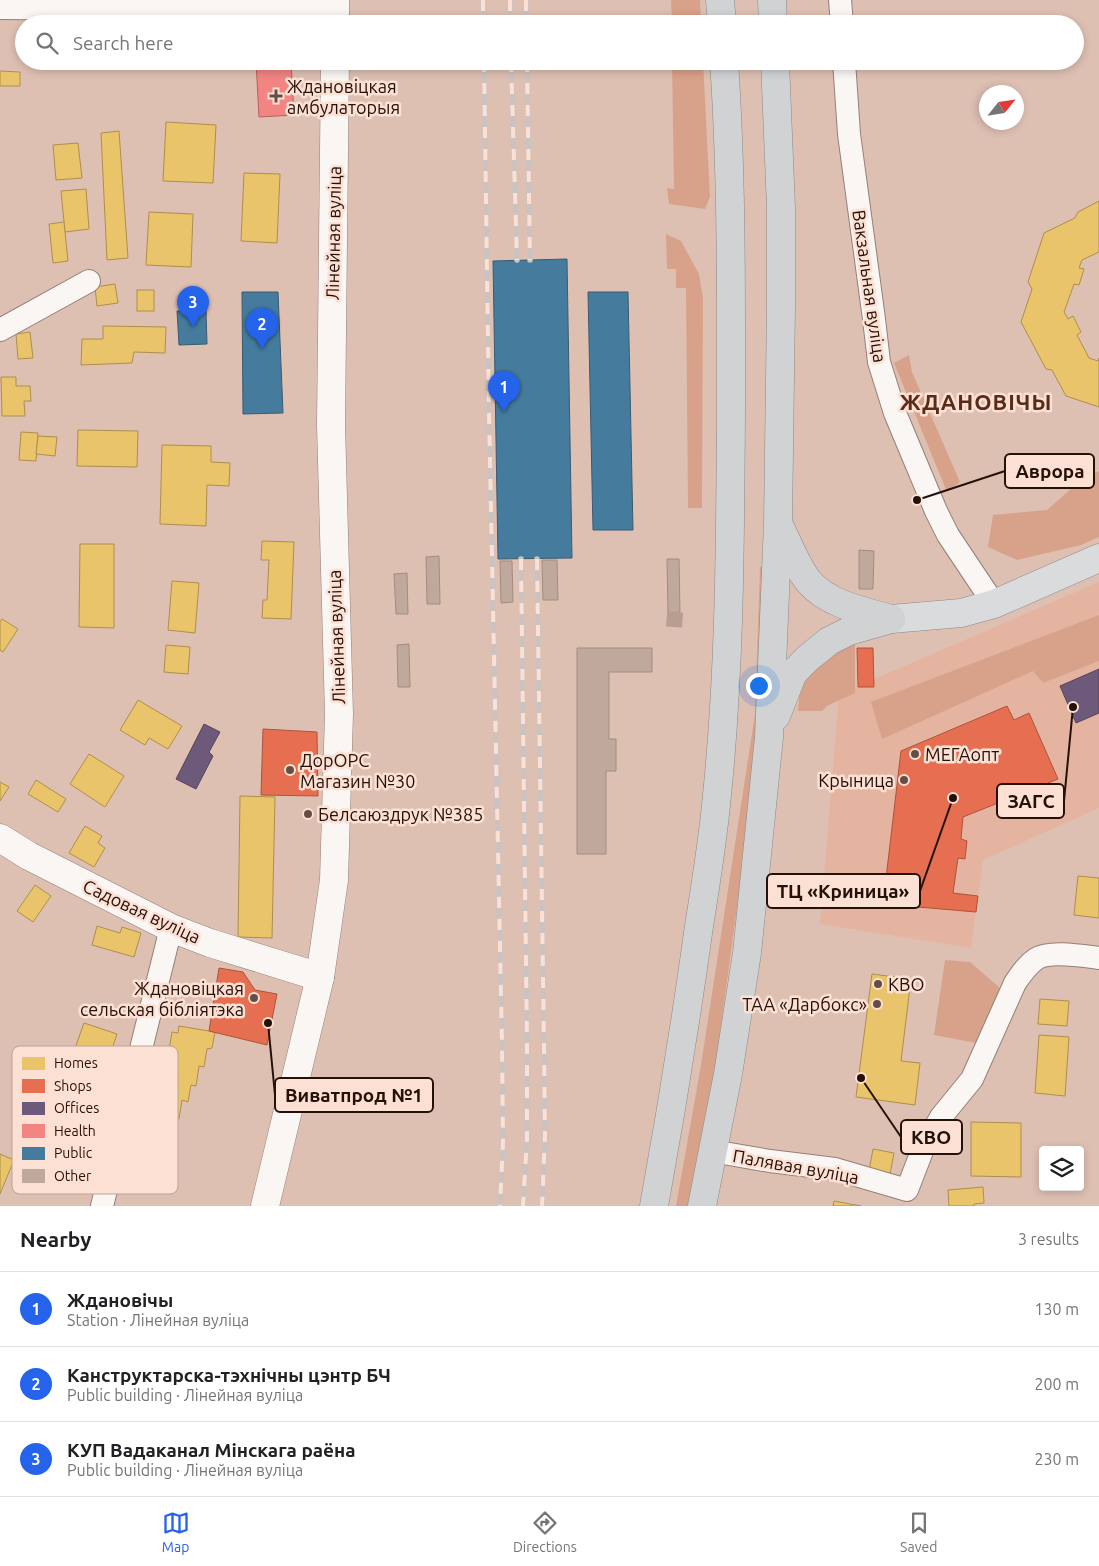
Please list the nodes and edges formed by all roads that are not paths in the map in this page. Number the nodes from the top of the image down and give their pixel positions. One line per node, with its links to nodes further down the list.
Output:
1 (720, 0): 6 (highway)
2 (772, 0): 7 (highway)
3 (840, 0): 8 (street)
4 (0, 8): 5 (street)
5 (335, 12)
6 (721, 15)
7 (773, 15)
8 (841, 15)
9 (335, 70): 23 (street, Лінейная вуліца)
10 (725, 70): 28 (highway)
11 (775, 70): 15 (highway)
12 (845, 70): 17 (street, Вакзальная вуліца)
13 (89, 281): 14 (street)
14 (0, 330)
15 (778, 523): 18 (highway); 19 (highway)
16 (1099, 558): 17 (main road)
17 (994, 604): 18 (main road)
18 (891, 619): 19 (highway)
19 (768, 737): 25 (highway)
20 (0, 838): 21 (street, Садовая вуліца)
21 (171, 928): 23 (street, Садовая вуліца); 24 (street)
22 (1099, 958): 26 (street, Палявая вуліца)
23 (320, 977): 27 (street, Лінейная вуліца)
24 (142, 1046)
25 (712, 1151): 26 (street, Палявая вуліца); 29 (highway)
26 (907, 1198)
27 (265, 1206)
28 (654, 1206)
29 (702, 1206)

